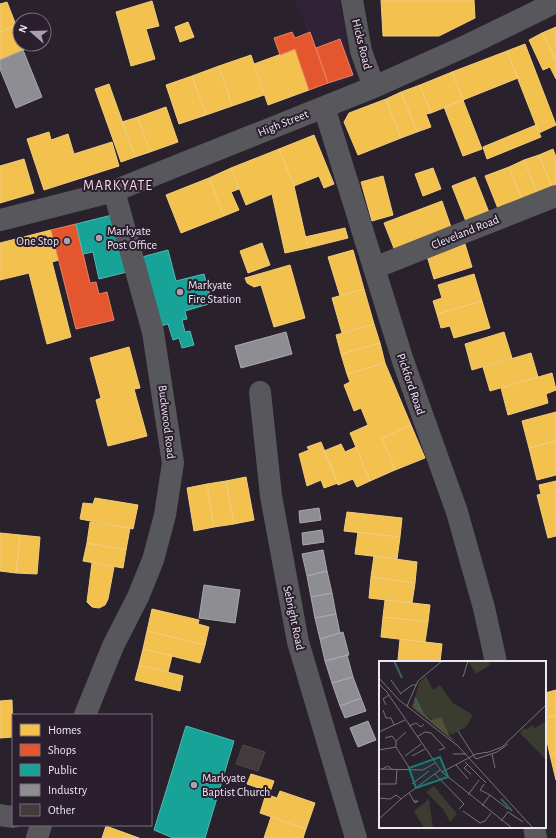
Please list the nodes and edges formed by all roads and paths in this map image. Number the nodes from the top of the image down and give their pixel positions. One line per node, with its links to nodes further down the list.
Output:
1 (352, 0): 3 (street, Hicks Road)
2 (556, 2): 3 (street, High Street)
3 (374, 87): 4 (street, High Street)
4 (324, 107): 5 (street, High Street); 8 (street, Pickford Road)
5 (114, 191): 7 (street, High Street); 11 (street, Buckwood Road)
6 (556, 196): 8 (street, Cleveland Road)
7 (0, 220)
8 (374, 268): 10 (street, Pickford Road)
9 (260, 392): 17 (street, Sebright Road)
10 (496, 661)
11 (85, 714)
12 (0, 815): 13 (street)
13 (12, 817)
14 (41, 826): 16 (street)
15 (534, 828): 18 (street)
16 (36, 838)
17 (356, 838)
18 (536, 838)

